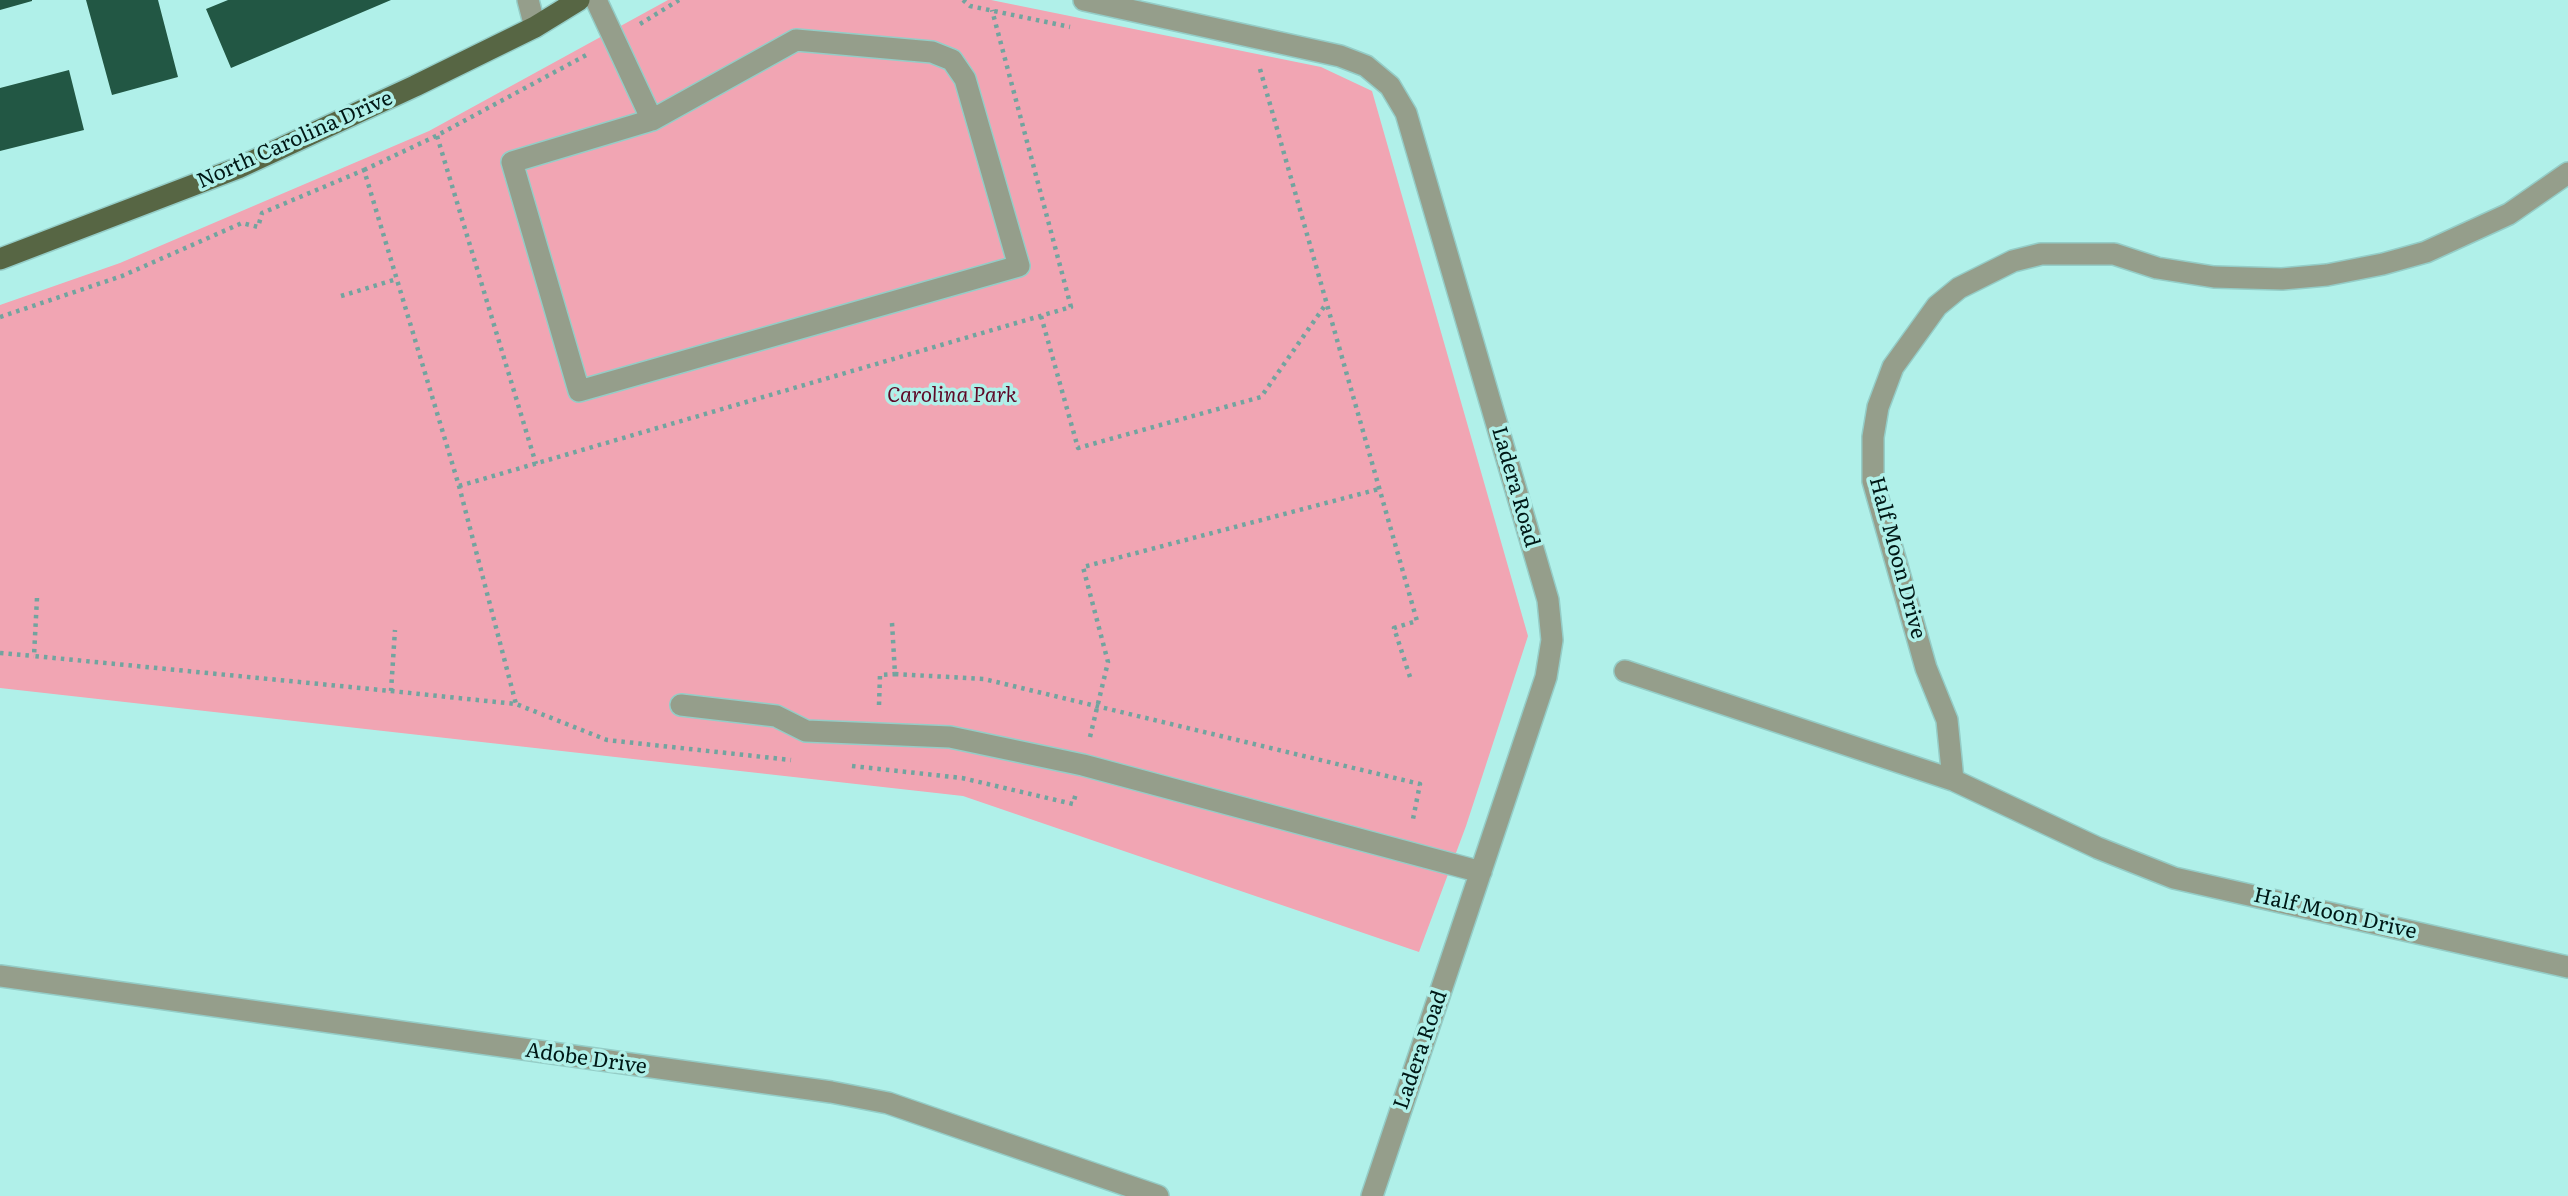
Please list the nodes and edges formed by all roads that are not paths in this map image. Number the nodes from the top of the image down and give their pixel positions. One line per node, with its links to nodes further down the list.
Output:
1 (528, 0): 5 (street)
2 (579, 0): 5 (main road, North Carolina Drive)
3 (596, 0): 6 (street)
4 (1084, 0): 12 (street, Ladera Road)
5 (535, 27): 8 (main road, North Carolina Drive)
6 (652, 120): 6 (street)
7 (2568, 173): 11 (street, Half Moon Drive)
8 (0, 260)
9 (1626, 671): 11 (street, Half Moon Drive)
10 (681, 705): 12 (street)
11 (1953, 780): 13 (street, Half Moon Drive)
12 (1481, 872): 16 (street, Ladera Road)
13 (2568, 967)
14 (0, 976): 15 (street, Adobe Drive)
15 (1158, 1196)
16 (1372, 1196)

